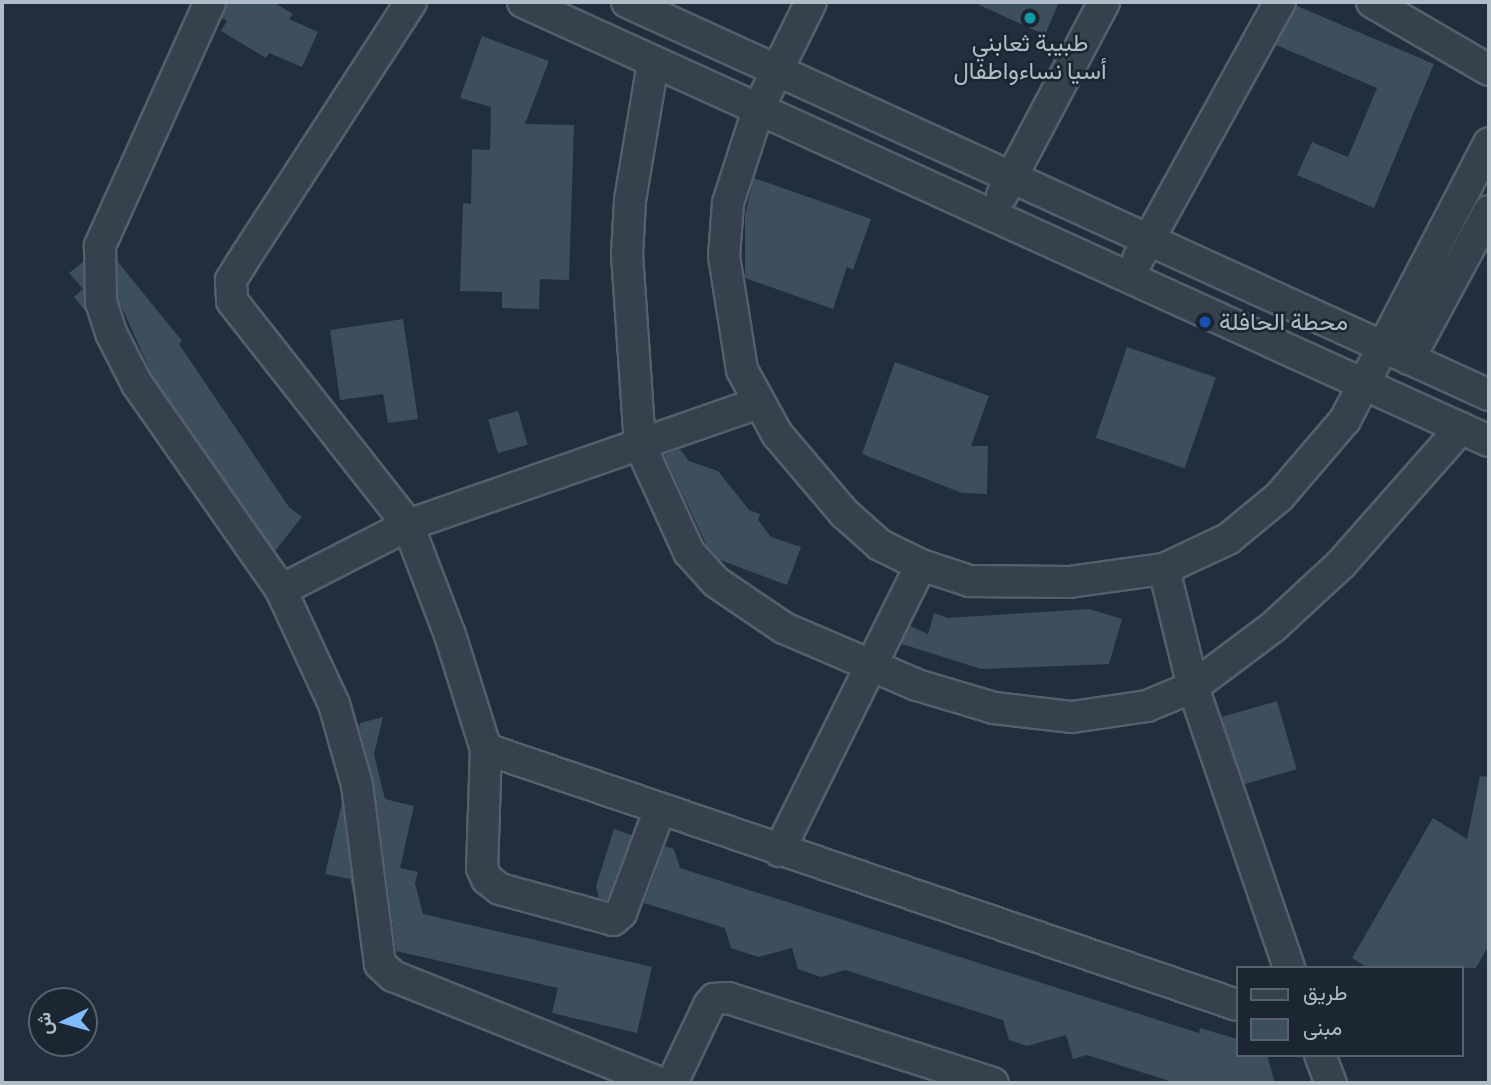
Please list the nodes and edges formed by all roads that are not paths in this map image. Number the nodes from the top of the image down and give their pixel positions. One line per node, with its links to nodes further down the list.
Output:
1 (210, 2): 32 (street)
2 (411, 2): 29 (street)
3 (523, 2): 10 (street)
4 (627, 2): 9 (street)
5 (811, 2): 11 (street)
6 (1104, 2): 15 (street)
7 (1280, 2): 19 (street)
8 (1372, 2): 12 (street)
9 (662, 9): 11 (street)
10 (653, 63): 13 (street); 28 (street)
11 (776, 69): 13 (street); 15 (street)
12 (1489, 70)
13 (759, 107): 17 (street); 25 (street)
14 (1489, 143): 16 (street)
15 (1011, 179): 17 (street); 19 (street)
16 (1458, 202): 18 (street); 21 (street)
17 (991, 214): 20 (street)
18 (1488, 216): 22 (street)
19 (1148, 243): 20 (street); 21 (street)
20 (1127, 278): 23 (street)
21 (1381, 348): 22 (street); 23 (street)
22 (1409, 359): 24 (street)
23 (1363, 383): 26 (street); 31 (street)
24 (1489, 395)
25 (756, 404): 28 (street); 30 (street)
26 (1461, 428): 27 (street); 34 (street)
27 (1489, 441)
28 (639, 445): 29 (street); 33 (street)
29 (408, 525): 32 (street); 35 (street)
30 (921, 565): 31 (street); 33 (street)
31 (1164, 569): 34 (street)
32 (281, 590): 41 (street)
33 (872, 666): 34 (street); 37 (street)
34 (1193, 687): 38 (street)
35 (486, 749): 36 (street); 36 (street)
36 (660, 809): 37 (street)
37 (779, 851): 39 (street)
38 (1288, 966)
39 (1236, 1005)
40 (1321, 1057): 44 (street)
41 (661, 1083)
42 (672, 1083): 43 (street)
43 (993, 1083)
44 (1331, 1083)

